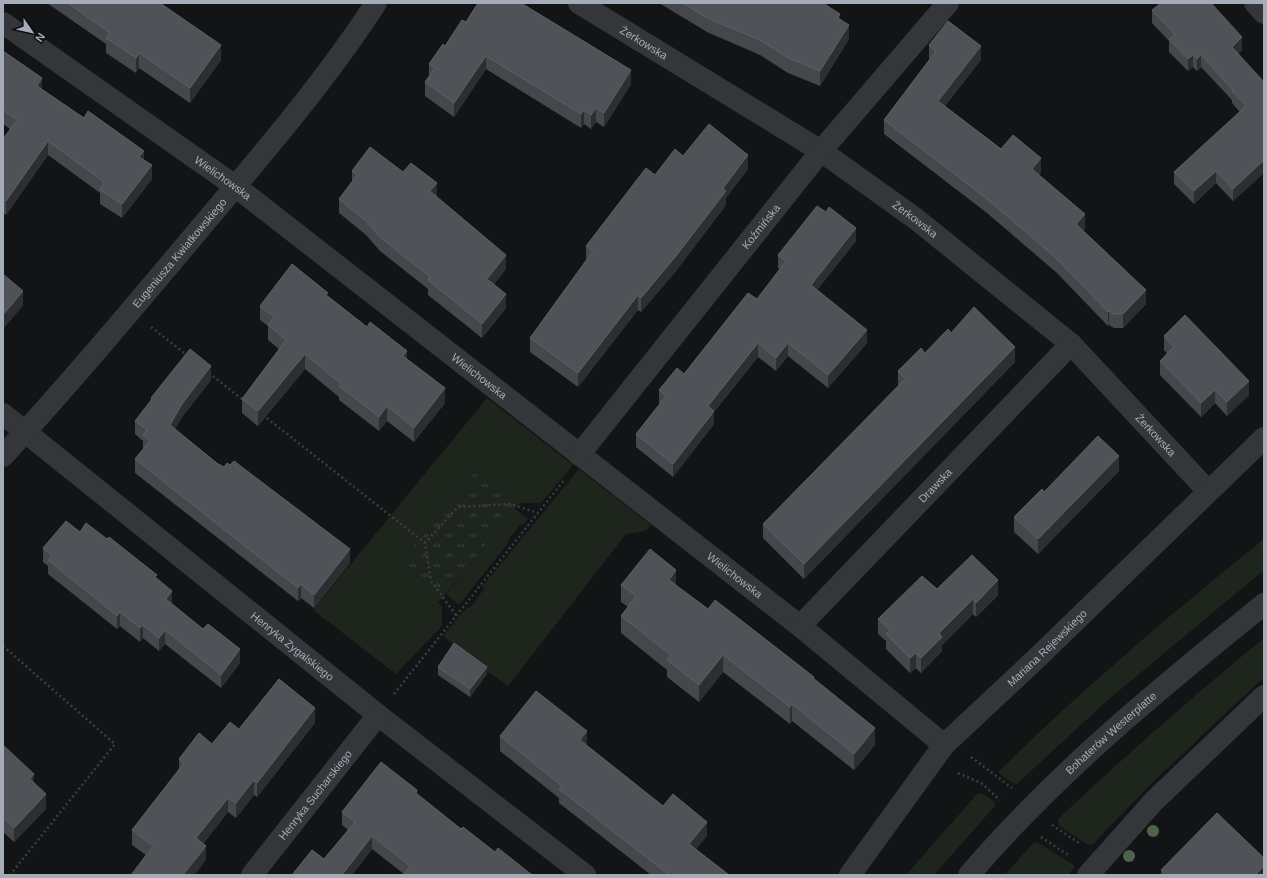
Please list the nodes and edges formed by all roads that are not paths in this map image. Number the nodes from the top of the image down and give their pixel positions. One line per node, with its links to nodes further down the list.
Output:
1 (376, 3): 8 (street, Eugeniusza Kwiatkowskiego)
2 (579, 3): 7 (street, Żerkowska)
3 (948, 3): 7 (street, Koźmińska)
4 (1255, 3): 5 (street)
5 (1264, 13)
6 (3, 22): 8 (street, Wielichowska)
7 (821, 151): 9 (street, Żerkowska); 13 (street, Koźmińska)
8 (235, 186): 11 (street, Eugeniusza Kwiatkowskiego); 13 (street, Wielichowska)
9 (1071, 344): 15 (street, Żerkowska); 17 (street, Drawska)
10 (3, 414): 11 (street, Henryka Zygalskiego)
11 (25, 432): 14 (street, Eugeniusza Kwiatkowskiego); 19 (street, Henryka Zygalskiego)
12 (1264, 438): 15 (street, Mariana Rejewskiego)
13 (579, 455): 17 (street, Wielichowska)
14 (3, 456)
15 (1208, 491): 20 (street, Mariana Rejewskiego)
16 (1264, 604): 24 (street, Bohaterów Westerplatte)
17 (800, 626): 20 (street, Wielichowska)
18 (1264, 696): 25 (street)
19 (378, 715): 21 (street, Henryka Sucharskiego); 22 (street, Henryka Zygalskiego)
20 (946, 742): 23 (street, Mariana Rejewskiego)
21 (252, 875)
22 (585, 875)
23 (850, 875)
24 (969, 875)
25 (1088, 875)

